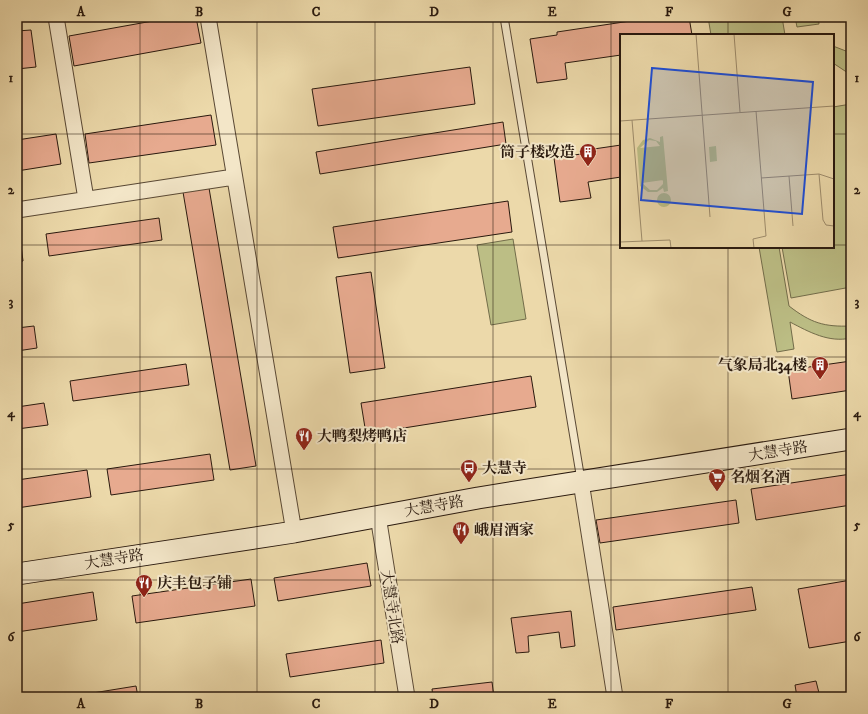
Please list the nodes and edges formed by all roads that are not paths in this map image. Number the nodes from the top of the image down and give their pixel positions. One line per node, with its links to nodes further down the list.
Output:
1 (56, 17): 5 (street)
2 (208, 17): 4 (street)
3 (504, 17): 8 (lane)
4 (234, 177): 5 (street); 10 (street)
5 (86, 199): 6 (street)
6 (17, 210)
7 (851, 439): 8 (street, 大慧寺路)
8 (581, 482): 9 (street, 大慧寺路); 13 (street)
9 (378, 516): 10 (street, 大慧寺路); 12 (street, 大慧寺北路)
10 (294, 532): 11 (street, 大慧寺路)
11 (17, 574)
12 (407, 697)
13 (615, 697)

